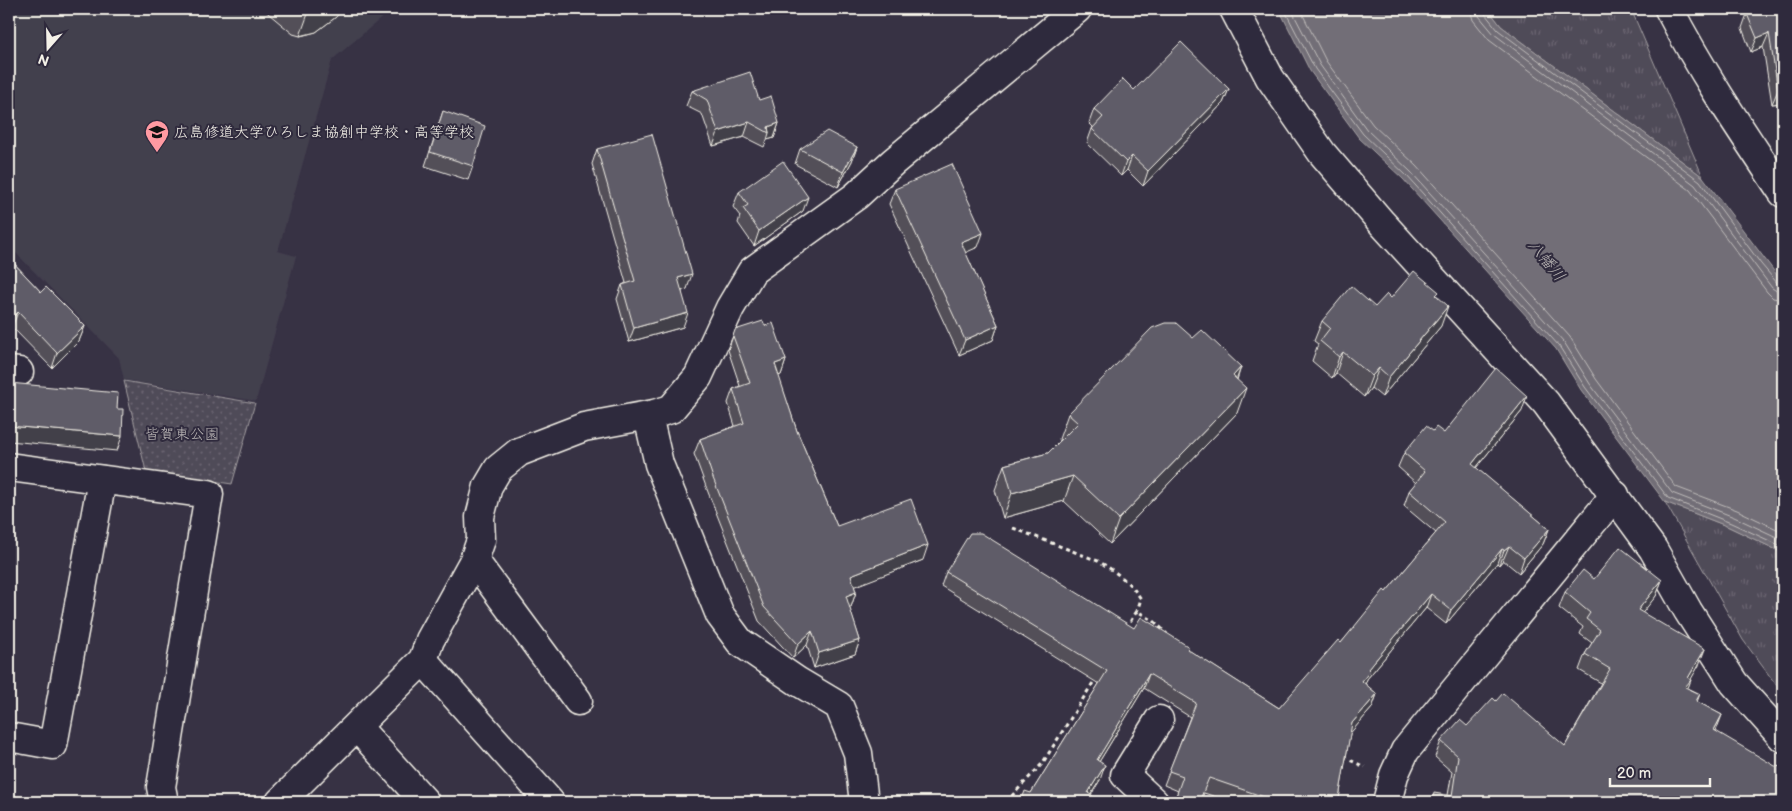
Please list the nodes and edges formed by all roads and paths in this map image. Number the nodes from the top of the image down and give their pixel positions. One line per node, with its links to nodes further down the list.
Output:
1 (1077, 9): 5 (street)
2 (1234, 9): 8 (street)
3 (1669, 9): 4 (street)
4 (1783, 193)
5 (648, 416): 10 (street); 22 (street)
6 (9, 467): 7 (street)
7 (102, 480): 16 (street); 18 (street)
8 (1614, 496): 17 (street); 24 (street)
9 (1013, 528): 11 (path)
10 (474, 560): 12 (street); 13 (street)
11 (1137, 611)
12 (423, 660): 15 (street); 21 (street)
13 (578, 700)
14 (1159, 720): 23 (street)
15 (357, 727): 19 (street); 20 (street)
16 (9, 737)
17 (1783, 738)
18 (164, 802)
19 (280, 802)
20 (425, 802)
21 (550, 802)
22 (864, 802)
23 (1154, 802)
24 (1388, 802)

